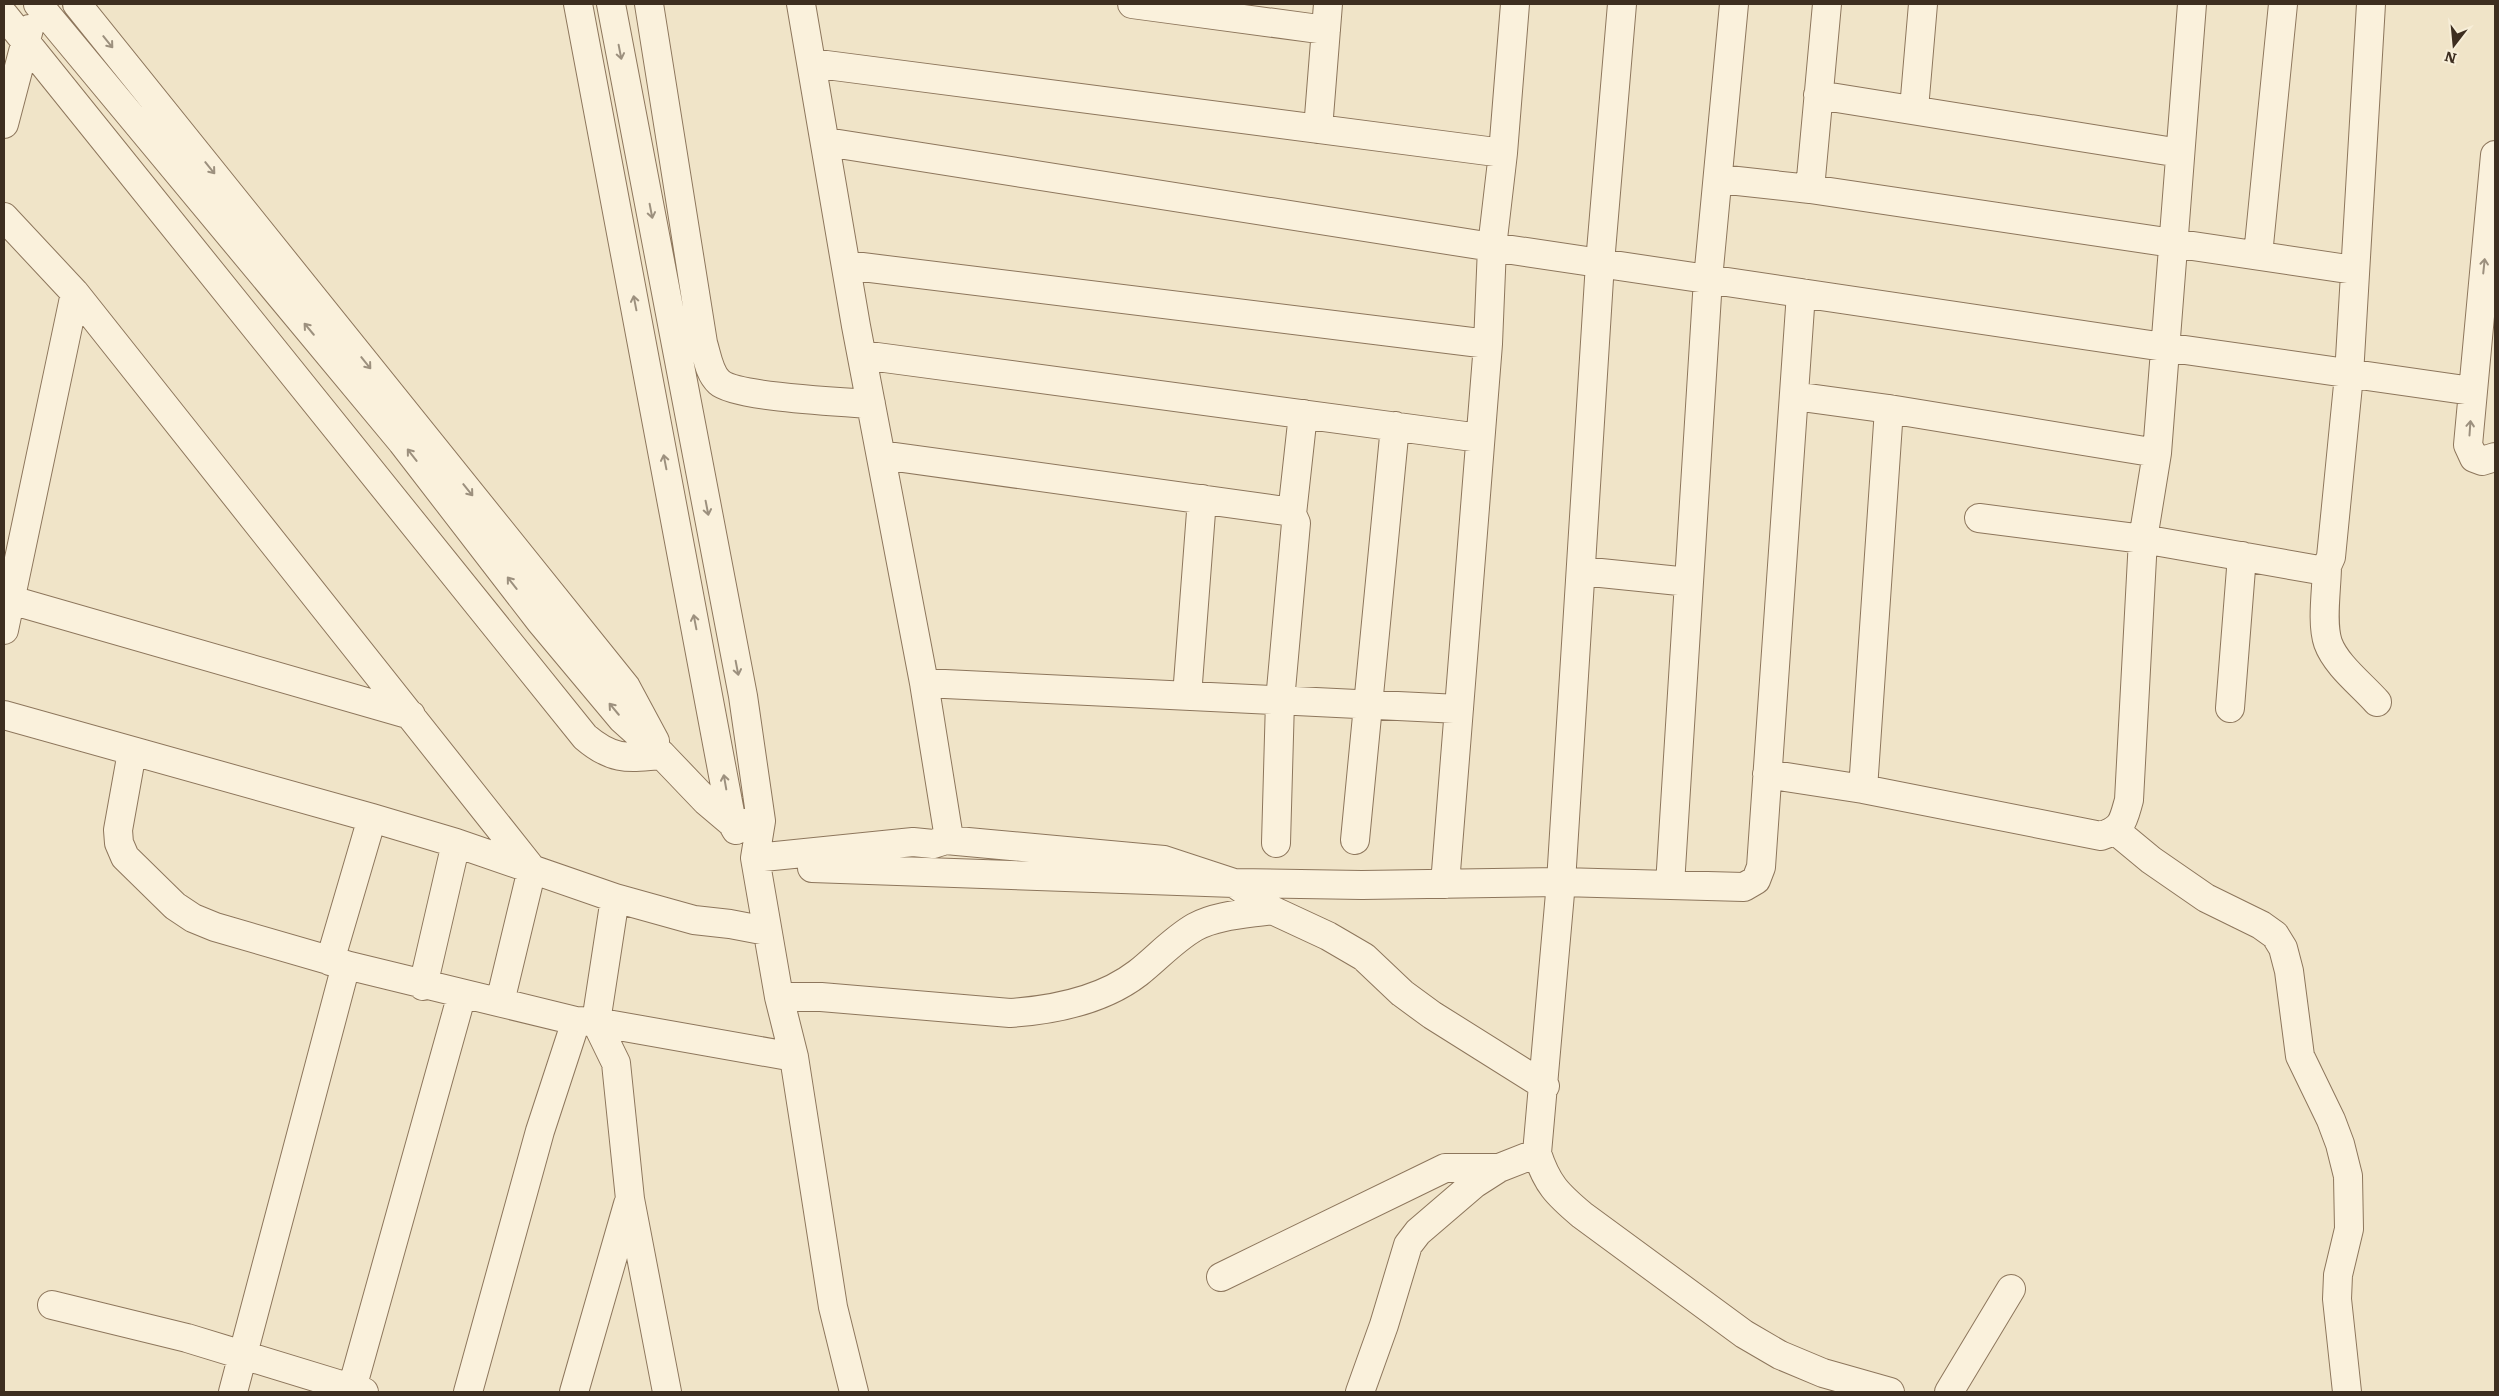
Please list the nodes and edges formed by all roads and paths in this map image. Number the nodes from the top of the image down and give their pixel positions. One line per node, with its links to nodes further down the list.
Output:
1 (38, 4): 18 (street); 76 (street, one-way to 1)
2 (77, 4): 76 (street, one-way to 76)
3 (578, 4): 81 (street, one-way to 3)
4 (611, 4): 46 (street, one-way to 46)
5 (649, 4): 44 (street)
6 (800, 4): 19 (street)
7 (1137, 4): 17 (street)
8 (1515, 4): 25 (street)
9 (1622, 4): 34 (street)
10 (1734, 4): 28 (street)
11 (1827, 4): 20 (street)
12 (1923, 4): 21 (street)
13 (2192, 4): 26 (street)
14 (2283, 4): 33 (street)
15 (2372, 4): 36 (street)
16 (4, 15): 18 (street)
17 (1327, 17): 23 (street)
18 (26, 42): 22 (street); 76 (street)
19 (811, 63): 23 (street); 24 (street)
20 (1818, 96): 21 (street); 29 (street)
21 (1914, 109): 26 (street)
22 (4, 124)
23 (1318, 129): 25 (street)
24 (826, 142): 32 (street); 35 (street)
25 (1503, 153): 32 (street)
26 (2180, 153): 31 (street)
27 (2495, 155): 45 (street, one-way to 27)
28 (1719, 179): 29 (street); 37 (street)
29 (1810, 188): 31 (street)
30 (4, 217): 38 (street)
31 (2172, 242): 33 (street); 41 (street)
32 (1492, 247): 34 (street); 40 (street)
33 (2258, 255): 36 (street)
34 (1600, 263): 37 (street); 62 (street)
35 (846, 265): 40 (street); 42 (street)
36 (2354, 270): 43 (street)
37 (1708, 279): 39 (street); 63 (street)
38 (75, 293): 64 (street); 74 (street)
39 (1801, 293): 41 (street); 47 (street)
40 (1488, 344): 52 (street)
41 (2164, 348): 43 (street); 53 (street)
42 (862, 355): 48 (street); 50 (street)
43 (2349, 374): 45 (street); 61 (street)
44 (720, 383): 46 (street); 48 (street)
45 (2472, 390): 55 (street, one-way to 45)
46 (685, 392): 80 (street, one-way to 80)
47 (1794, 396): 49 (street); 77 (street)
48 (871, 404): 54 (street)
49 (1889, 409): 53 (street); 78 (street)
50 (1303, 414): 51 (street); 57 (street)
51 (1395, 426): 52 (street); 70 (street)
52 (1480, 438): 72 (street)
53 (2157, 453): 59 (street)
54 (881, 455): 56 (street); 66 (street)
55 (2494, 461)
56 (1202, 499): 57 (street); 67 (street)
57 (1292, 514): 68 (street)
58 (1979, 518): 59 (street)
59 (2143, 539): 60 (street); 82 (street)
60 (2242, 556): 61 (street); 71 (street)
61 (2327, 566): 69 (street)
62 (1581, 571): 63 (street); 90 (street)
63 (1689, 582): 93 (street)
64 (11, 600): 65 (street); 74 (street)
65 (4, 630)
66 (924, 684): 67 (street); 83 (street)
67 (1186, 696): 68 (street)
68 (1280, 701): 70 (street); 85 (street)
69 (2377, 702)
70 (1370, 705): 72 (street); 84 (street)
71 (2230, 708)
72 (1458, 709): 92 (street)
73 (4, 715): 75 (street)
74 (411, 715): 89 (street)
75 (132, 752): 79 (street); 97 (street)
76 (662, 755): 81 (street)
77 (1767, 774): 78 (street); 93 (street)
78 (1863, 789): 82 (street)
79 (372, 818): 86 (street); 97 (street)
80 (761, 821): 81 (street); 87 (street)
81 (732, 822): 87 (street)
82 (2116, 831): 121 (street)
83 (946, 840): 87 (street); 91 (street)
84 (1355, 840)
85 (1276, 843)
86 (456, 844): 89 (street); 98 (street)
87 (755, 858): 96 (street)
88 (812, 868): 91 (street)
89 (532, 869): 94 (street); 101 (street)
90 (1561, 882): 92 (street); 93 (street); 104 (street)
91 (1234, 883): 92 (street); 95 (street)
92 (1445, 884)
93 (1670, 885)
94 (615, 898): 96 (street); 102 (street)
95 (1272, 910): 100 (street); 104 (street)
96 (767, 931): 100 (street)
97 (338, 963): 98 (street); 111 (street)
98 (422, 986): 99 (street)
99 (462, 994): 101 (street); 112 (street)
100 (779, 997): 103 (street)
101 (500, 1002): 102 (street)
102 (586, 1021): 103 (street); 107 (street); 114 (street)
103 (794, 1056): 117 (street)
104 (1544, 1086): 105 (street)
105 (1537, 1153): 106 (street); 119 (street)
106 (1499, 1168): 108 (street); 118 (street)
107 (630, 1199): 115 (street); 116 (street)
108 (1221, 1278)
109 (2011, 1289): 120 (street)
110 (52, 1305): 111 (street)
111 (243, 1356): 112 (street); 113 (street)
112 (356, 1391)
113 (233, 1392)
114 (468, 1392)
115 (574, 1392)
116 (667, 1392)
117 (854, 1392)
118 (1360, 1392)
119 (1890, 1392)
120 (1948, 1392)
121 (2347, 1392)

